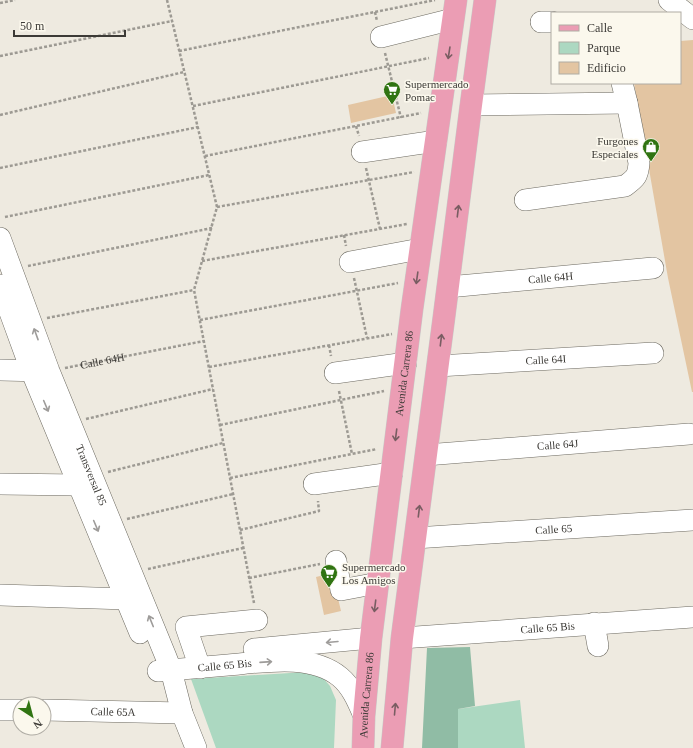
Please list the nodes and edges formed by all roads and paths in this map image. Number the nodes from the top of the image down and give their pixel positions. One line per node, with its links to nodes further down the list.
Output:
1 (15, 0): 7 (path)
2 (167, 0): 11 (path)
3 (435, 0): 6 (path)
4 (486, 0): 19 (main road)
5 (669, 0): 10 (street)
6 (422, 1): 9 (path)
7 (0, 3)
8 (454, 10): 12 (street); 26 (main road, Avenida Carrera 86, one-way to 26)
9 (374, 12): 12 (path); 13 (path)
10 (693, 19)
11 (172, 22): 13 (path); 14 (path)
12 (380, 37): 16 (path)
13 (179, 51): 17 (path)
14 (0, 56)
15 (431, 58): 16 (path)
16 (388, 67): 20 (path); 23 (path)
17 (184, 72): 20 (path); 22 (path)
18 (624, 93): 19 (street); 33 (street)
19 (471, 105): 48 (main road, one-way to 19)
20 (193, 106): 25 (path)
21 (424, 113): 23 (path)
22 (0, 115)
23 (400, 118): 24 (path)
24 (356, 126): 27 (path); 28 (path)
25 (198, 128): 28 (path); 29 (path)
26 (436, 141): 27 (street); 41 (main road, Avenida Carrera 86)
27 (362, 152): 32 (path)
28 (205, 156): 31 (path)
29 (0, 168)
30 (416, 171): 32 (path)
31 (209, 175): 34 (path); 35 (path)
32 (369, 180): 34 (path); 38 (path)
33 (524, 200)
34 (217, 207): 37 (path)
35 (5, 217)
36 (409, 223): 38 (path)
37 (212, 228): 42 (path); 44 (path)
38 (380, 229): 39 (path)
39 (344, 235): 42 (path); 43 (path)
40 (0, 238): 62 (street, Transversal 85, one-way to 40)
41 (420, 249): 43 (street); 58 (main road, Avenida Carrera 86, one-way to 58)
42 (202, 261): 49 (path)
43 (350, 262): 50 (path)
44 (23, 267)
45 (652, 268): 48 (street, Calle 64H)
46 (401, 283): 50 (path)
47 (0, 285): 62 (street, Transversal 85)
48 (448, 287): 59 (main road, one-way to 48)
49 (194, 290): 51 (path); 52 (path)
50 (356, 291): 52 (path); 54 (path)
51 (42, 319)
52 (200, 320): 55 (path)
53 (394, 333): 54 (path)
54 (367, 338): 56 (path)
55 (204, 342): 60 (path); 62 (path, Calle 64H)
56 (329, 345): 60 (path); 63 (path)
57 (653, 353): 59 (street, Calle 64I)
58 (406, 363): 63 (street); 74 (main road, Avenida Carrera 86, one-way to 74)
59 (438, 366): 73 (main road)
60 (209, 367): 64 (path)
61 (0, 370): 62 (street)
62 (40, 371): 67 (street, Transversal 85); 76 (street, Transversal 85, one-way to 76)
63 (335, 373): 66 (path)
64 (213, 389): 67 (path); 68 (path)
65 (386, 391): 66 (path)
66 (341, 400): 68 (path); 72 (path)
67 (70, 423): 76 (street, Transversal 85)
68 (220, 425): 70 (path)
69 (689, 434): 73 (street, Calle 64J)
70 (223, 443): 75 (path); 76 (path)
71 (379, 448): 72 (path)
72 (352, 454): 75 (path)
73 (426, 455): 84 (main road, one-way to 73)
74 (392, 473): 78 (street); 89 (main road, Avenida Carrera 86)
75 (230, 478): 79 (path)
76 (86, 481): 77 (street); 82 (street, Transversal 85); 91 (street, Transversal 85, one-way to 91)
77 (0, 484)
78 (314, 484)
79 (233, 494): 82 (path); 83 (path)
80 (320, 511): 83 (path)
81 (693, 520): 84 (street, Calle 65)
82 (111, 523): 87 (street, Transversal 85)
83 (240, 530): 85 (path)
84 (415, 538): 96 (main road)
85 (243, 548): 87 (path); 88 (path)
86 (336, 561): 88 (path); 89 (street)
87 (132, 573): 99 (street, Transversal 85, one-way to 87)
88 (249, 578): 93 (path)
89 (378, 583): 95 (main road, Avenida Carrera 86, one-way to 95)
90 (0, 595): 91 (street)
91 (127, 599): 99 (street, Transversal 85)
92 (693, 616): 94 (street, Calle 65 Bis)
93 (257, 620): 98 (street)
94 (594, 623): 96 (street, Calle 65 Bis); 97 (street)
95 (371, 638): 98 (street, Calle 65 Bis, one-way to 98); 104 (main road, Avenida Carrera 86)
96 (402, 638): 107 (main road, one-way to 96)
97 (598, 646)
98 (198, 661): 99 (street, Calle 65 Bis); 104 (street, Calle 65 Bis, one-way to 104)
99 (161, 664): 103 (street, Transversal 85)
100 (0, 710): 101 (street)
101 (12, 710)
102 (52, 710): 103 (street, Calle 65A)
103 (182, 713): 105 (street, Transversal 85)
104 (364, 716): 106 (main road, Avenida Carrera 86)
105 (196, 748)
106 (363, 748)
107 (392, 748)

